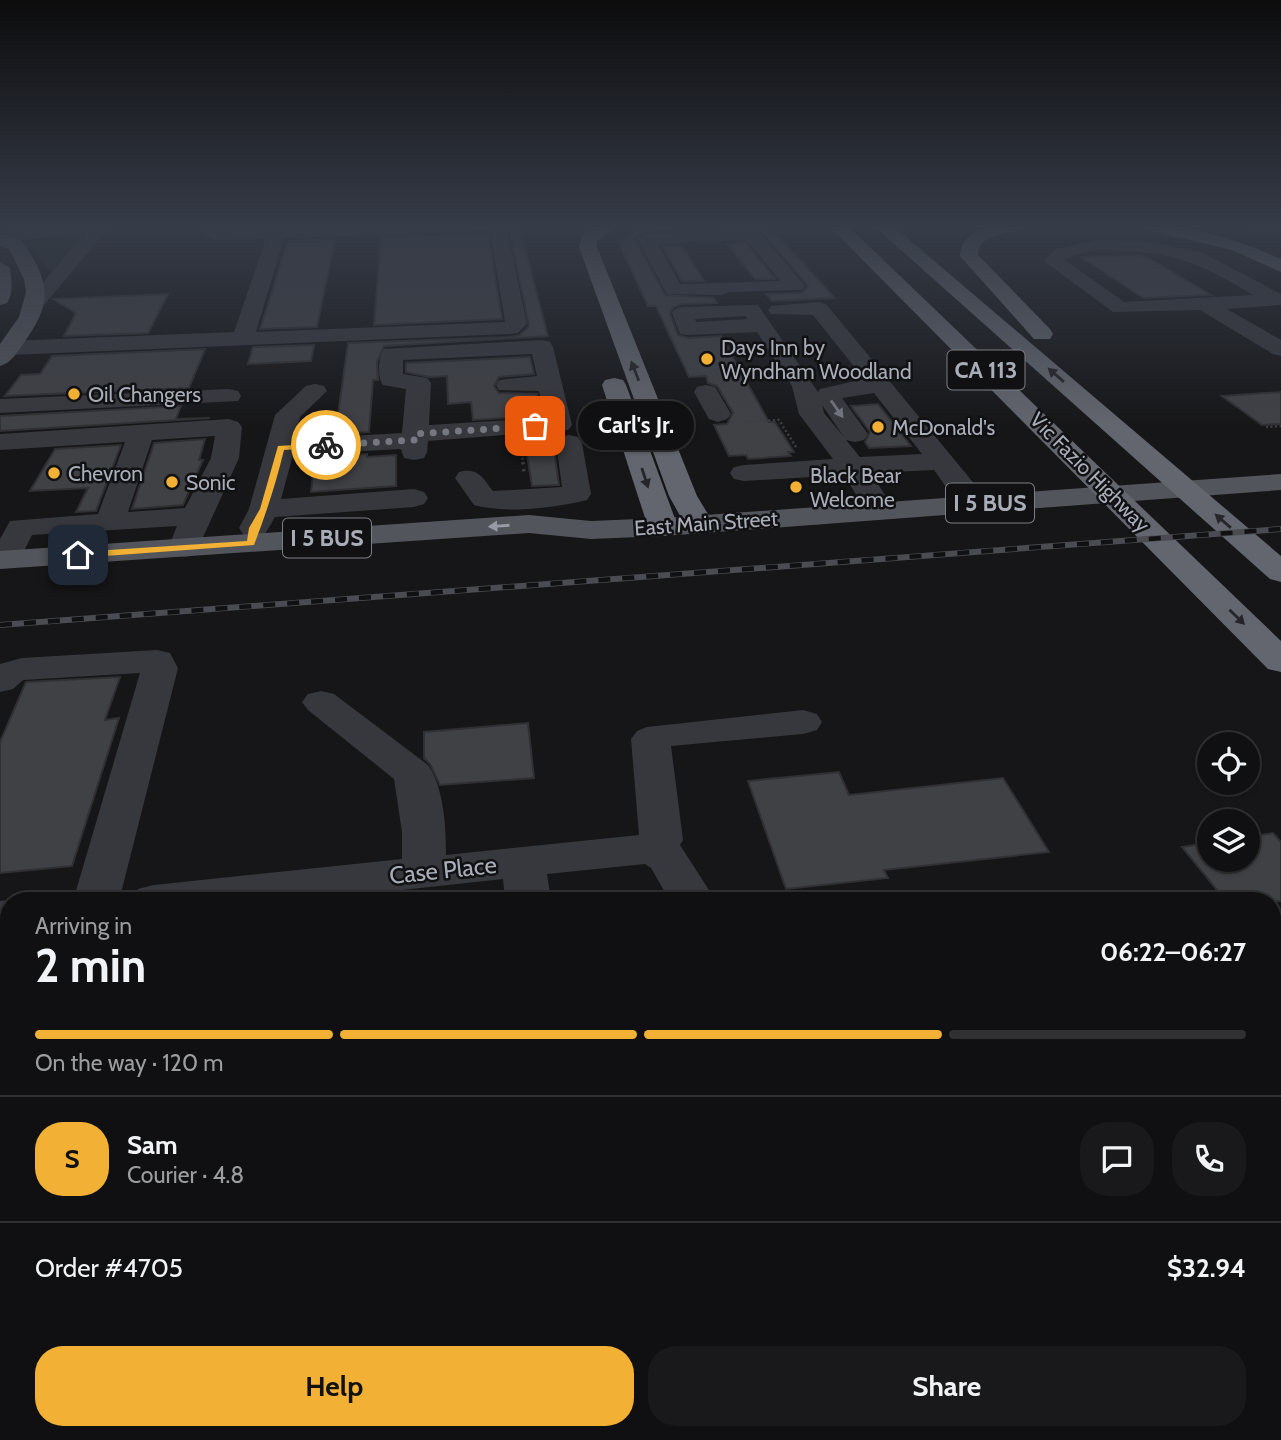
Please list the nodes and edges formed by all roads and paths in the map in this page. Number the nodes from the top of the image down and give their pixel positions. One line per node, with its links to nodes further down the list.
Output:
1 (37, 293): 13 (main road)
2 (44, 293): 13 (street)
3 (258, 293): 18 (street)
4 (510, 293): 18 (street)
5 (584, 293): 17 (highway)
6 (606, 293): 56 (highway, one-way to 6)
7 (732, 293): 15 (street)
8 (908, 293): 65 (highway, Vic Fazio Highway / CA 113, one-way to 65)
9 (961, 293): 42 (highway, Vic Fazio Highway / CA 113, one-way to 9)
10 (1004, 293): 42 (highway)
11 (1099, 293): 14 (street)
12 (1264, 293): 14 (street)
13 (37, 301): 19 (main road)
14 (1204, 304): 20 (street)
15 (764, 315): 23 (street); 24 (street)
16 (87, 328): 19 (street)
17 (598, 338)
18 (243, 339): 19 (street)
19 (10, 346)
20 (1281, 349)
21 (607, 364): 57 (highway, one-way to 57)
22 (238, 370): 29 (street)
23 (798, 377): 24 (street); 44 (street)
24 (874, 379): 43 (street); 44 (street, one-way to 44)
25 (550, 383): 26 (street); 38 (street); 38 (street)
26 (508, 385)
27 (315, 391): 40 (street)
28 (706, 392): 32 (street)
29 (229, 396): 31 (street); 34 (street)
30 (10, 397): 31 (street)
31 (150, 400): 36 (street)
32 (718, 414)
33 (1281, 426): 35 (path)
34 (229, 427): 36 (street); 46 (street)
35 (1266, 427)
36 (140, 428): 37 (street); 49 (street)
37 (0, 442)
38 (415, 442): 40 (street); 41 (street); 50 (street)
39 (569, 443): 47 (street)
40 (281, 448): 52 (street)
41 (445, 450)
42 (1144, 452): 64 (highway, Vic Fazio Highway / CA 113, one-way to 42)
43 (941, 461): 44 (street); 51 (street)
44 (865, 466): 45 (street); 53 (street)
45 (744, 472)
46 (218, 473): 49 (street); 54 (street)
47 (469, 478)
48 (1281, 482): 51 (main road, East Main Street / I 5 BUS)
49 (123, 486): 55 (street)
50 (421, 487): 52 (street); 60 (street)
51 (976, 504): 53 (main road, East Main Street / I 5 BUS)
52 (264, 509): 62 (street)
53 (880, 511): 56 (main road, East Main Street / I 5 BUS)
54 (196, 516): 55 (street); 61 (street)
55 (110, 522): 58 (street)
56 (699, 524): 57 (main road, East Main Street / I 5 BUS)
57 (663, 527): 59 (main road, East Main Street / I 5 BUS)
58 (11, 528): 63 (street)
59 (591, 530): 60 (main road, East Main Street / I 5 BUS, one-way to 60); 62 (main road, East Main Street / I 5 BUS)
60 (415, 532): 62 (main road)
61 (184, 548): 62 (main road, East Main Street / I 5 BUS); 63 (main road, East Main Street / I 5 BUS)
62 (253, 555): 63 (main road, East Main Street / I 5 BUS)
63 (2, 568)
64 (1278, 569)
65 (1281, 660)
66 (0, 681): 72 (street)
67 (321, 702): 70 (street)
68 (803, 722): 69 (street)
69 (653, 848): 71 (street, Case Place); 74 (street)
70 (424, 873): 71 (street, Case Place); 73 (street, Case Place)
71 (526, 882)
72 (98, 892)
73 (264, 892)
74 (688, 892)

